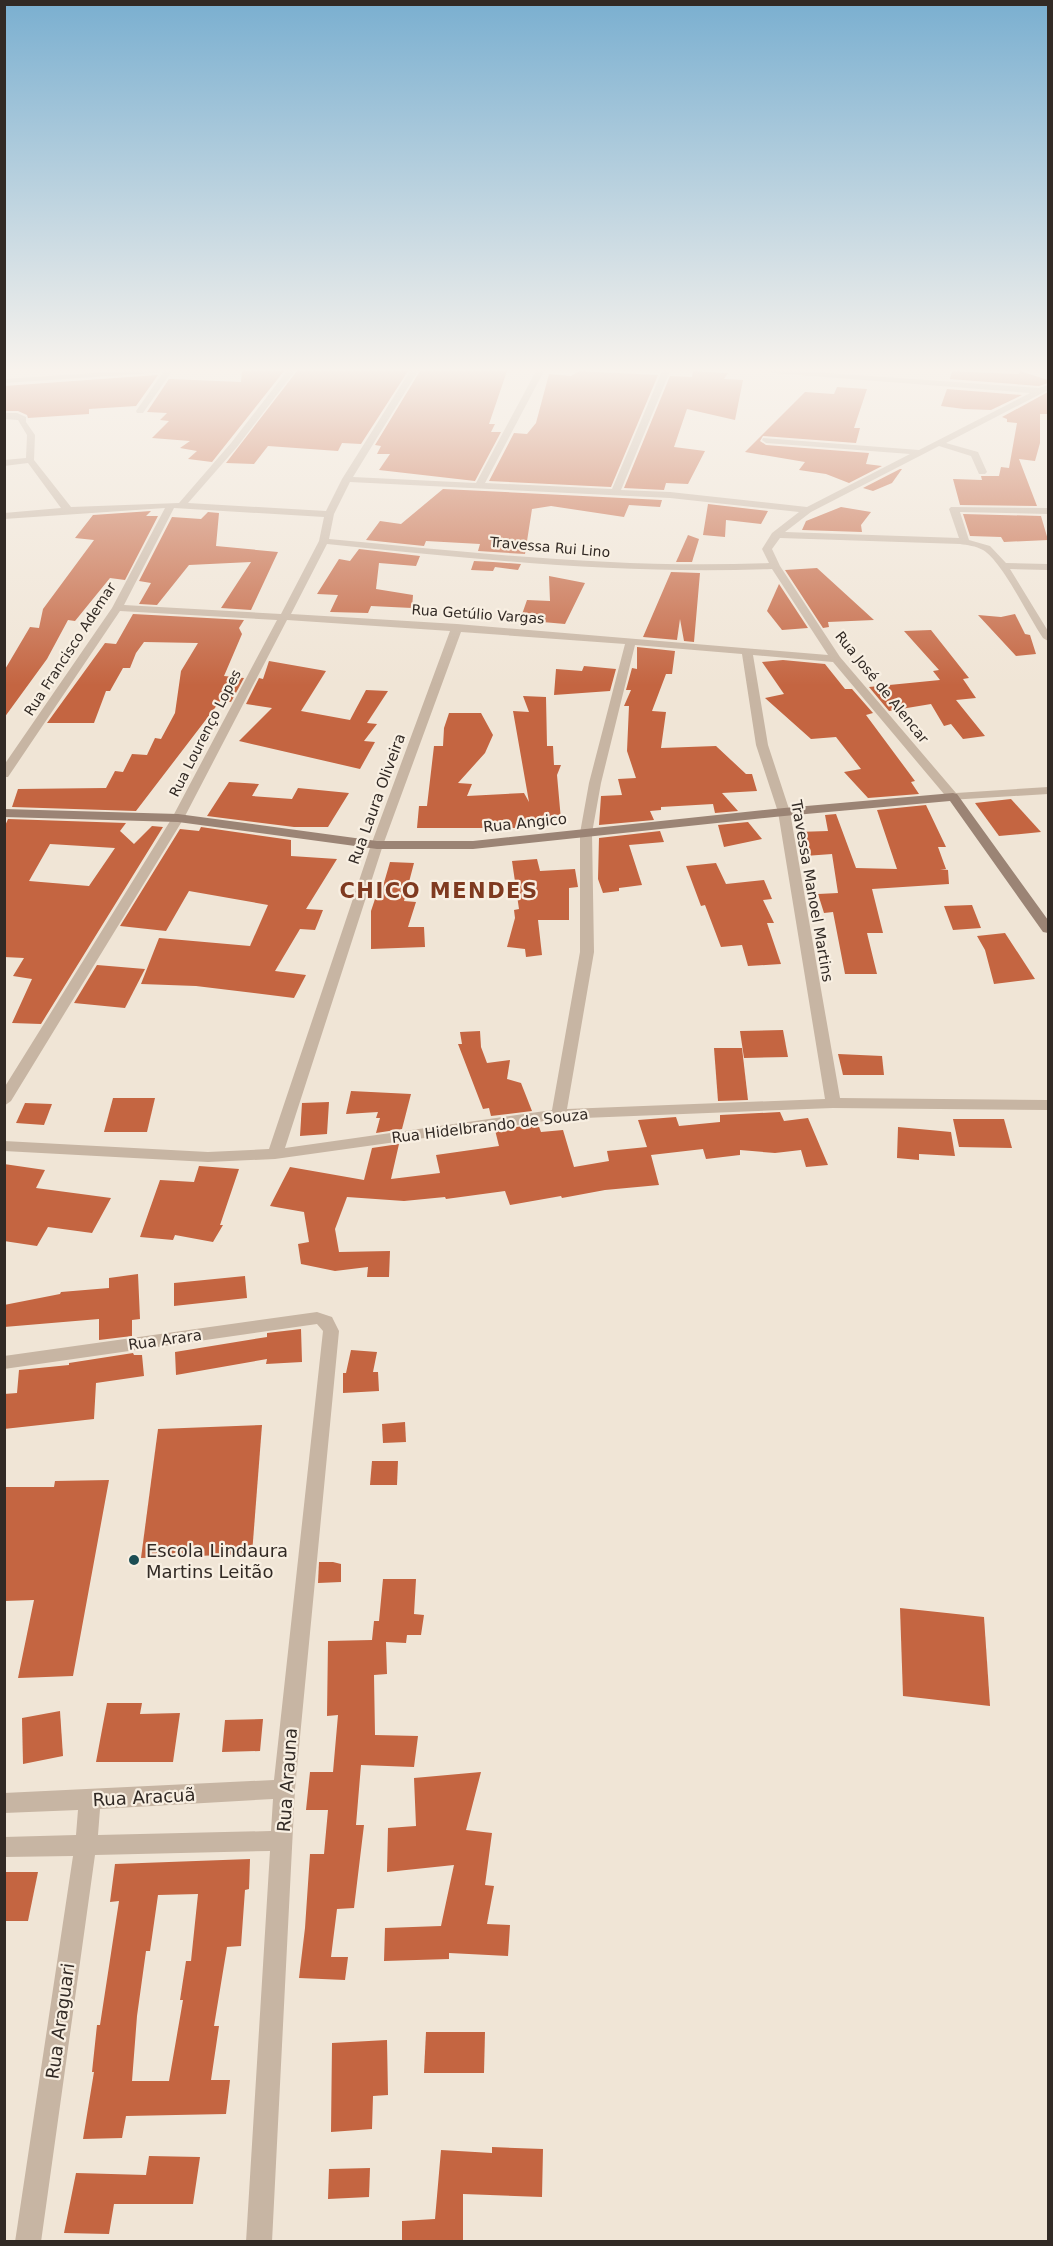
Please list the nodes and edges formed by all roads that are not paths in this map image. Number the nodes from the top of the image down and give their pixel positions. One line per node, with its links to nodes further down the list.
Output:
1 (42, 476): 11 (street)
2 (205, 476): 10 (street, Rua Francisco Ademar)
3 (350, 476): 7 (street, Rua Lourenço Lopes)
4 (483, 476): 8 (street)
5 (622, 476): 9 (street)
6 (873, 476): 12 (street)
7 (348, 479): 8 (street); 14 (street, Rua Lourenço Lopes)
8 (478, 486): 9 (street)
9 (615, 493): 12 (street)
10 (176, 506): 11 (street); 14 (street); 22 (street, Rua Francisco Ademar)
11 (68, 510): 15 (street)
12 (808, 510): 16 (street)
13 (1048, 511): 18 (street)
14 (329, 514): 17 (street, Rua Lourenço Lopes)
15 (4, 516)
16 (775, 535): 18 (street); 19 (street, Rua José de Alencar)
17 (324, 541): 19 (street, Travessa Rui Lino); 23 (street, Rua Lourenço Lopes)
18 (965, 542): 20 (street)
19 (775, 566): 28 (street, Rua José de Alencar)
20 (1002, 566): 21 (street); 25 (street)
21 (1048, 567)
22 (117, 608): 23 (street, Rua Getúlio Vargas); 29 (street, Rua Francisco Ademar)
23 (283, 615): 24 (street, Rua Getúlio Vargas); 34 (street, Rua Lourenço Lopes)
24 (458, 627): 26 (street, Rua Getúlio Vargas); 36 (street, Rua Laura Oliveira)
25 (1046, 633)
26 (631, 642): 27 (street, Rua Getúlio Vargas); 35 (street)
27 (747, 651): 28 (street, Rua Getúlio Vargas); 32 (street, Travessa Manoel Martins)
28 (836, 658): 31 (street, Rua José de Alencar)
29 (4, 774)
30 (1048, 791): 31 (street, Rua Angico)
31 (953, 797): 32 (street, Rua Angico); 37 (street, Rua José de Alencar)
32 (784, 812): 35 (street, Rua Angico); 39 (street, Travessa Manoel Martins)
33 (4, 813): 34 (street, Rua Angico)
34 (178, 818): 36 (street, Rua Angico); 38 (street, Rua Lourenço Lopes)
35 (586, 832): 36 (street, Rua Angico); 41 (street)
36 (377, 845): 43 (street, Rua Laura Oliveira)
37 (1048, 929)
38 (4, 1101)
39 (833, 1102): 40 (street, Rua Hidelbrando de Souza); 41 (street, Rua Hidelbrando de Souza)
40 (1048, 1105)
41 (559, 1114): 43 (street, Rua Hidelbrando de Souza)
42 (4, 1146): 43 (street, Rua Hidelbrando de Souza)
43 (275, 1154)
44 (326, 1322): 45 (street, Rua Arara); 46 (street, Rua Arauna)
45 (4, 1363)
46 (284, 1789): 47 (street, Rua Aracuã); 49 (street, Rua Arauna)
47 (90, 1800): 48 (street, Rua Aracuã); 50 (street, Rua Araguari)
48 (4, 1803)
49 (282, 1841): 50 (street); 53 (street, Rua Arauna)
50 (86, 1844): 51 (street); 52 (street, Rua Araguari)
51 (4, 1847)
52 (28, 2241)
53 (259, 2241)

